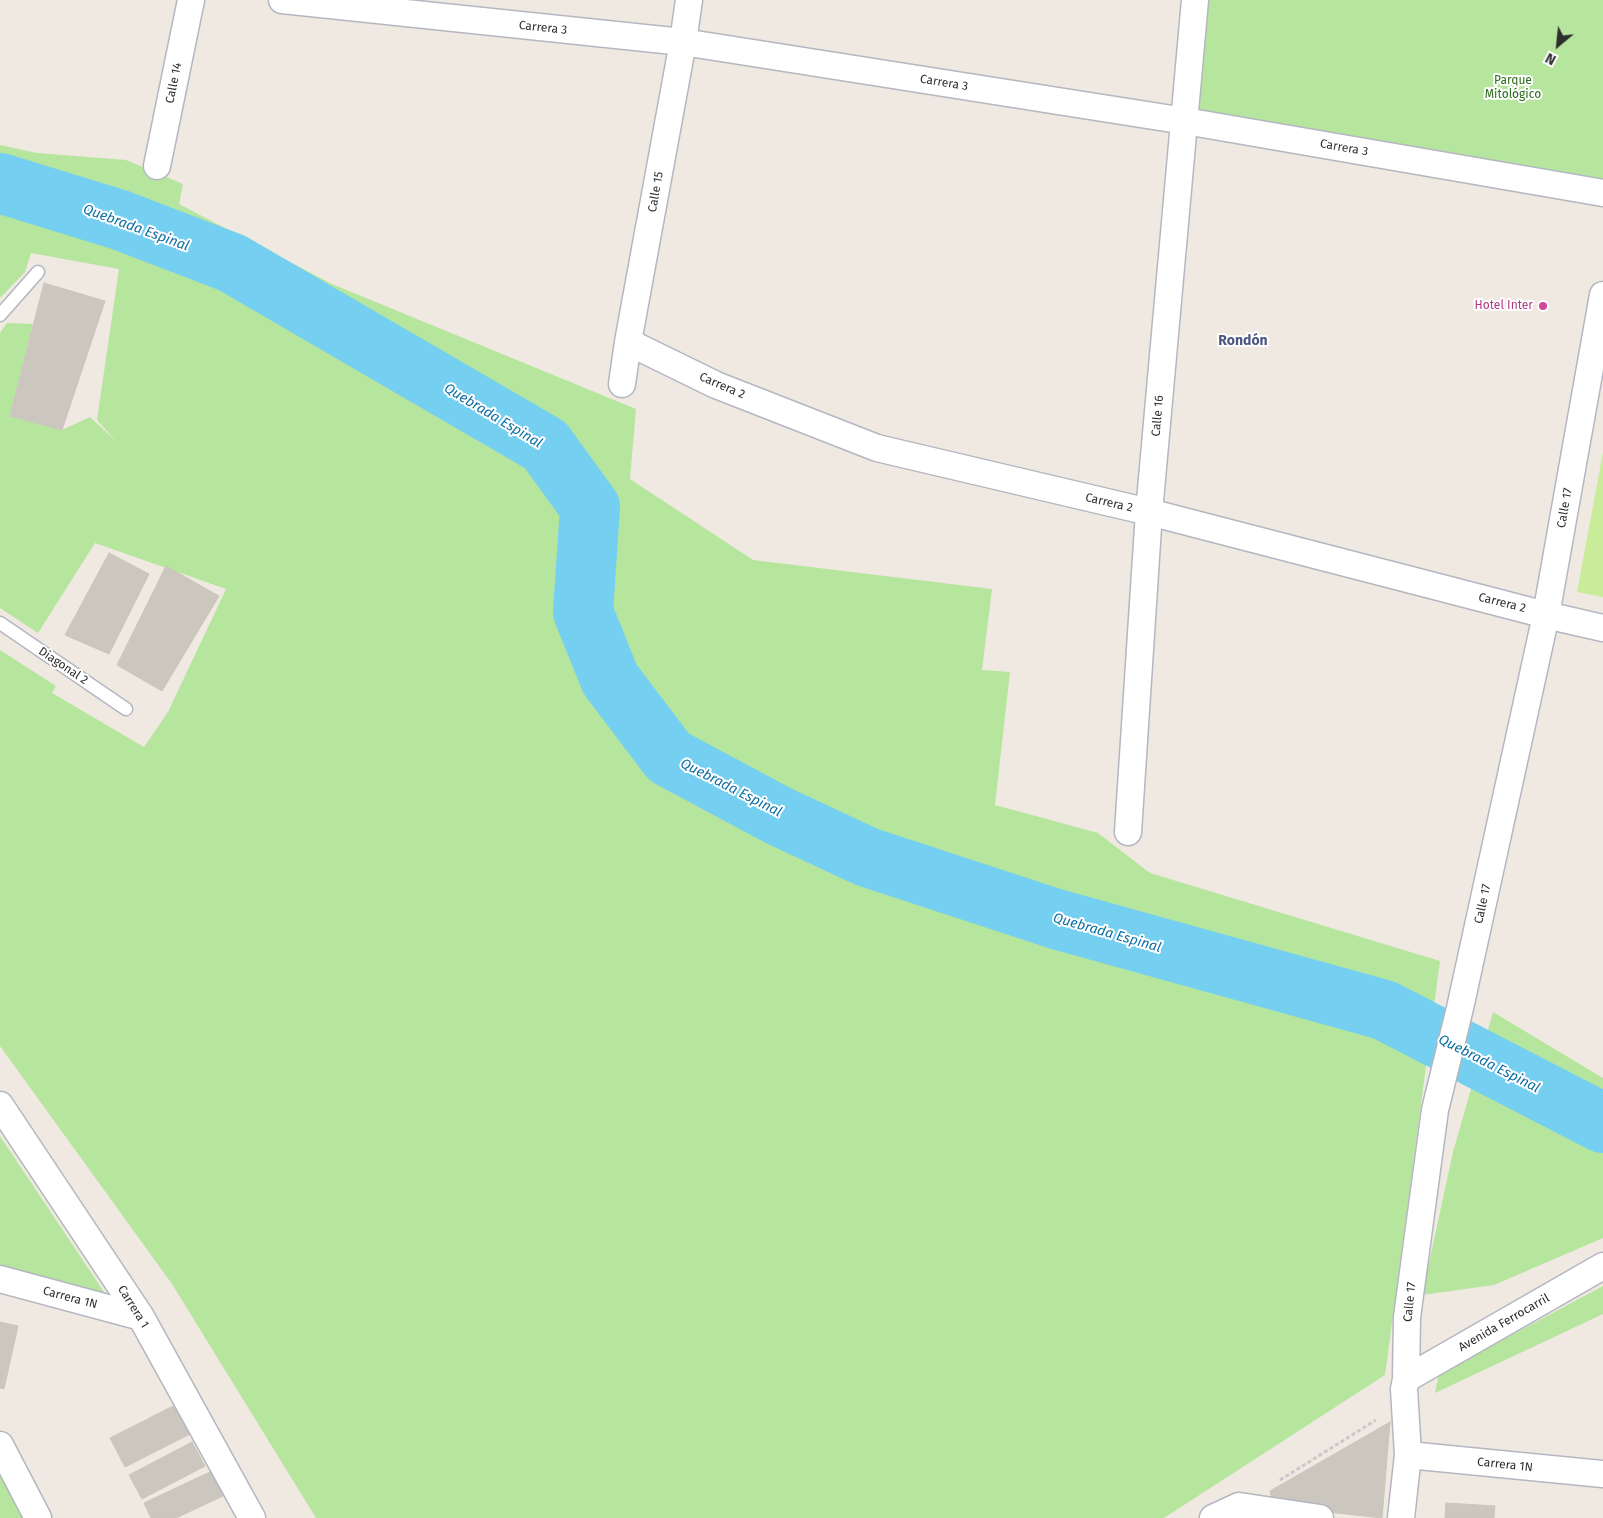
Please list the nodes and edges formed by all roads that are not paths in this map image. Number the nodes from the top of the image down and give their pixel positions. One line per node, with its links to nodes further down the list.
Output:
1 (191, 0): 7 (street, Calle 14)
2 (282, 0): 5 (street, Carrera 3)
3 (689, 0): 5 (street, Calle 15)
4 (1195, 0): 6 (street, Calle 16)
5 (683, 42): 6 (street, Carrera 3); 12 (street, Calle 15)
6 (1185, 121): 8 (street, Carrera 3); 14 (street, Calle 16)
7 (157, 166)
8 (1603, 193)
9 (38, 272): 11 (lane)
10 (1603, 295): 15 (street, Calle 17)
11 (0, 315)
12 (628, 342): 13 (street, Calle 15); 14 (street, Carrera 2)
13 (622, 384)
14 (1149, 512): 15 (street, Carrera 2); 19 (street, Calle 16)
15 (1546, 615): 17 (street, Carrera 2); 24 (street, Calle 17)
16 (0, 623): 18 (lane, Diagonal 2)
17 (1603, 628)
18 (126, 709)
19 (1128, 832)
20 (0, 1105): 23 (street, Carrera 1)
21 (1603, 1266): 24 (street, Avenida Ferrocarril)
22 (0, 1279): 23 (street, Carrera 1N)
23 (141, 1317): 29 (street, Carrera 1)
24 (1405, 1392): 26 (street, Calle 17)
25 (0, 1445): 28 (street)
26 (1408, 1455): 27 (street, Carrera 1N); 32 (street, Calle 17)
27 (1603, 1474)
28 (38, 1518)
29 (252, 1518)
30 (1212, 1518): 31 (street)
31 (1320, 1518)
32 (1401, 1518)

